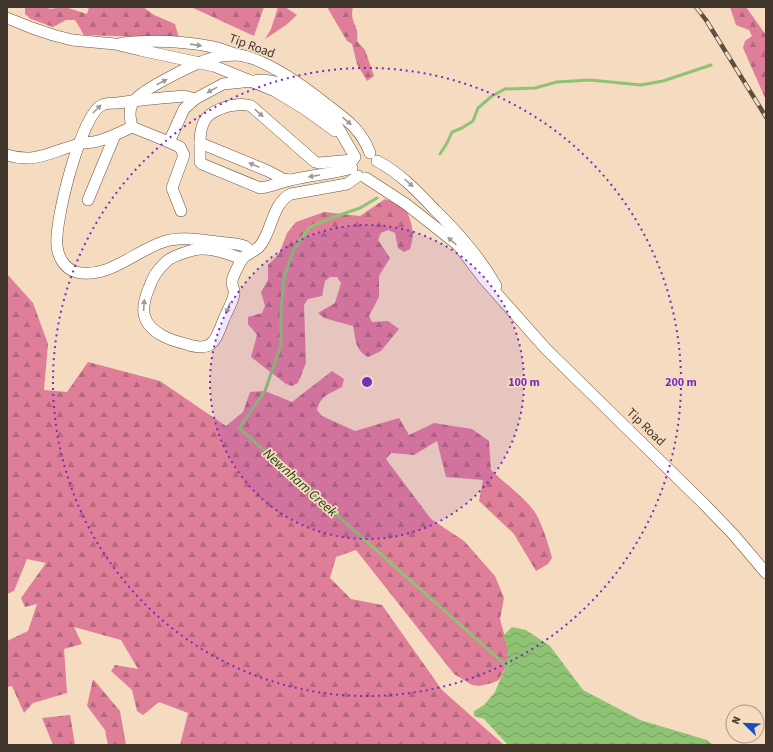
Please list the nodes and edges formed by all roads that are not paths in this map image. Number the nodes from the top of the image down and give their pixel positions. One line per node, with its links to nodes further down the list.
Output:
1 (7, 18): 2 (street, Tip Road)
2 (115, 44): 3 (street, Tip Road, one-way to 3); 4 (street, Tip Road)
3 (240, 55): 4 (street); 14 (street, Tip Road, one-way to 14)
4 (200, 62): 5 (street, Tip Road); 7 (street, one-way to 4)
5 (249, 81): 6 (street, one-way to 6); 15 (street, Tip Road)
6 (195, 99): 7 (street); 10 (street)
7 (134, 100): 8 (street); 12 (street, one-way to 7)
8 (132, 127): 9 (street); 10 (street)
9 (114, 135): 12 (street); 17 (street)
10 (169, 142): 18 (street)
11 (200, 142): 15 (street, one-way to 15); 16 (street, one-way to 11); 16 (street)
12 (80, 144): 13 (street); 19 (street)
13 (7, 155)
14 (373, 157): 15 (street); 15 (street); 20 (street, Tip Road, one-way to 20)
15 (357, 168): 16 (street, one-way to 16); 19 (street); 20 (street, Tip Road, one-way to 15)
16 (290, 180)
17 (88, 200)
18 (181, 211)
19 (247, 255): 19 (street, one-way to 19)
20 (505, 302): 21 (street, Tip Road)
21 (766, 573)

